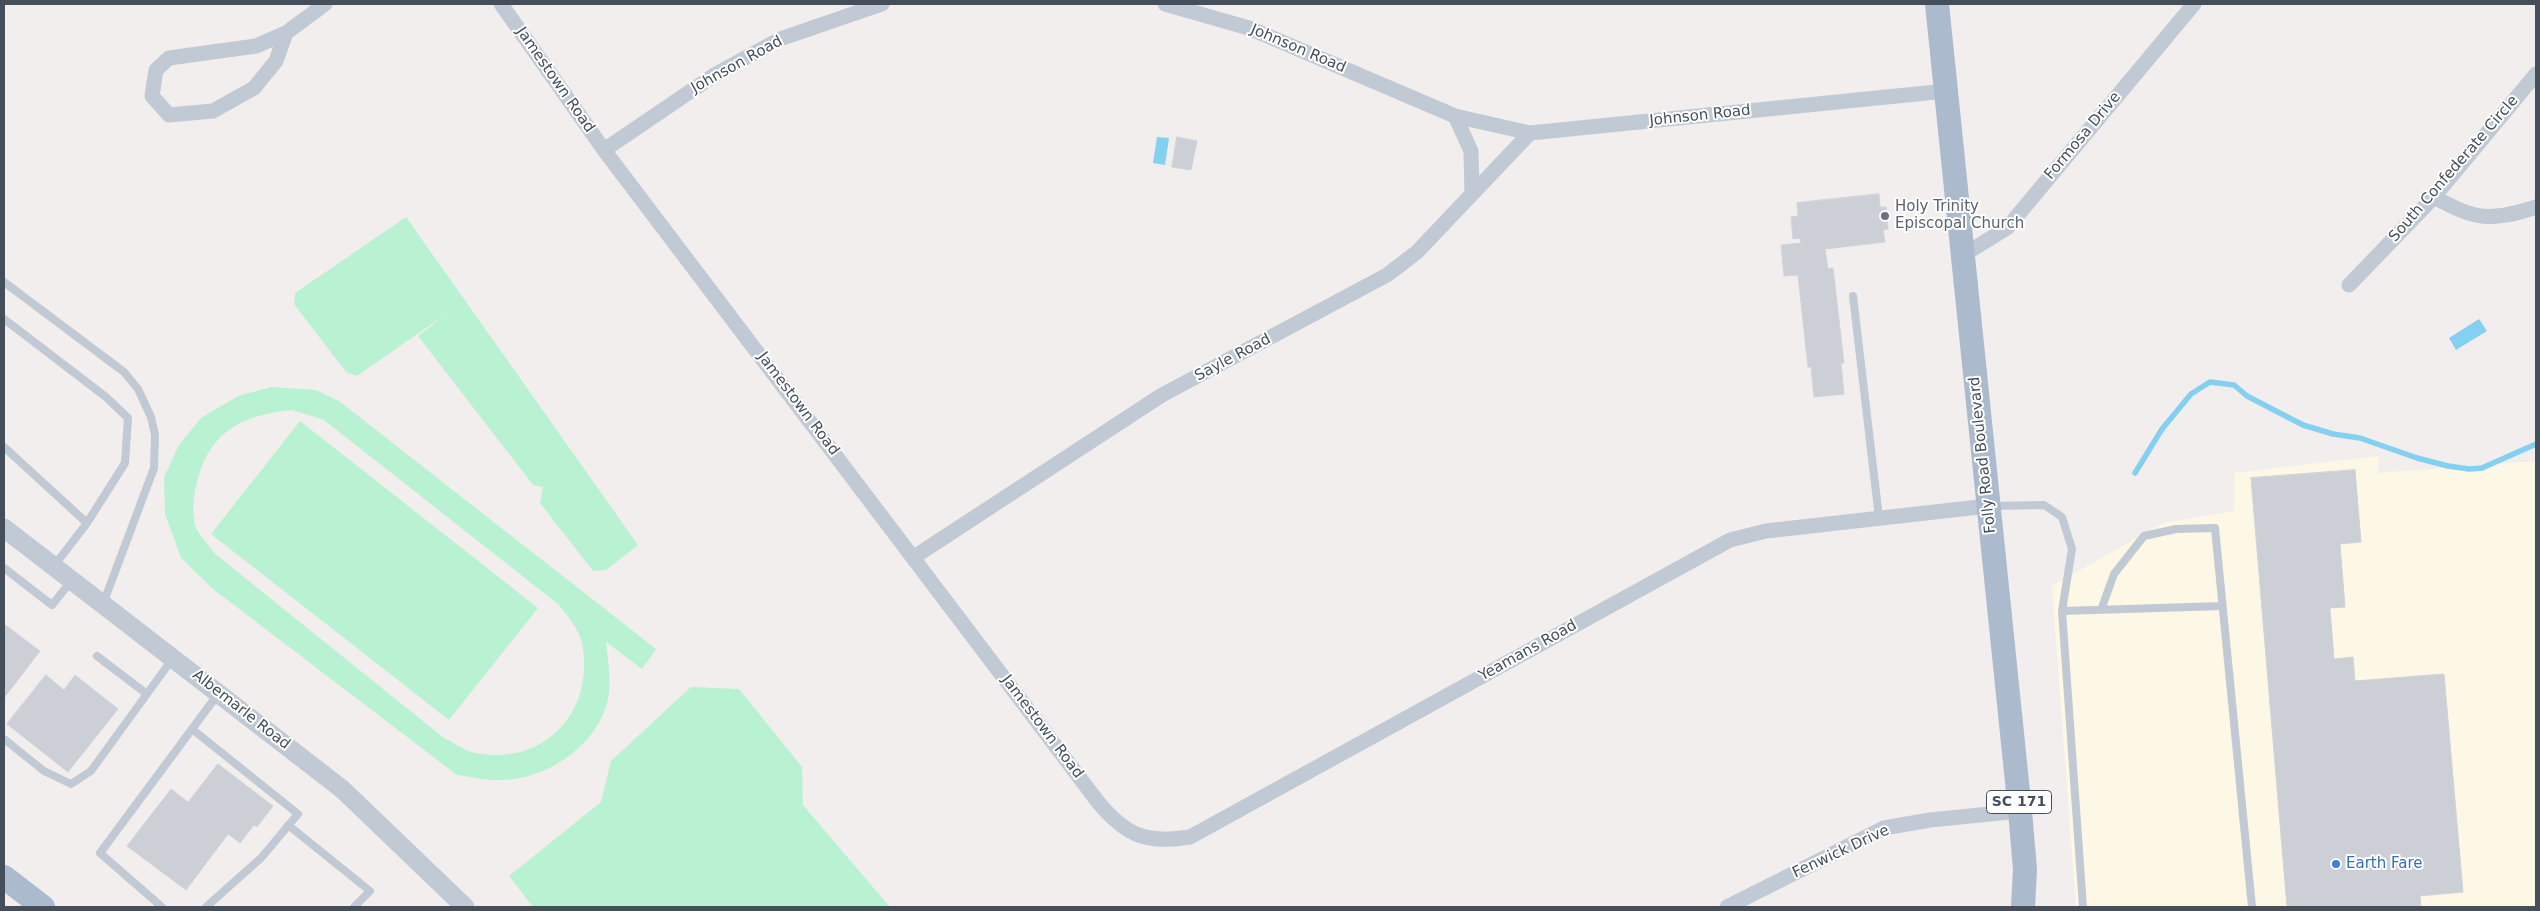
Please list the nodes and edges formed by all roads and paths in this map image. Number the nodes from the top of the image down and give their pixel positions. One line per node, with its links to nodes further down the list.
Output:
1 (325, 4): 7 (street)
2 (501, 4): 12 (street, Jamestown Road)
3 (882, 4): 12 (street, Johnson Road)
4 (1165, 4): 10 (street, Johnson Road)
5 (1937, 4): 9 (main road, Folly Road Boulevard / SC 171)
6 (2194, 4): 16 (street, Formosa Drive)
7 (286, 33): 7 (street)
8 (2536, 74): 14 (street, South Confederate Circle)
9 (1946, 91): 11 (street, Johnson Road); 16 (main road, Folly Road Boulevard / SC 171)
10 (1455, 116): 11 (street, Johnson Road); 13 (street)
11 (1530, 133): 13 (street, Sayle Road)
12 (604, 150): 26 (street, Jamestown Road)
13 (1472, 194): 26 (street, Sayle Road)
14 (2434, 197): 15 (street); 18 (street, South Confederate Circle)
15 (2536, 207)
16 (1962, 256): 22 (main road, Folly Road Boulevard / SC 171)
17 (4, 282): 30 (lane)
18 (2349, 285)
19 (1854, 296): 23 (lane)
20 (4, 319): 24 (lane)
21 (4, 446): 24 (lane)
22 (1988, 506): 23 (street, Yeamans Road); 33 (lane); 41 (main road, Folly Road Boulevard / SC 171)
23 (1879, 518): 40 (street, Yeamans Road)
24 (86, 523): 27 (lane)
25 (4, 528): 27 (street, Albemarle Road)
26 (914, 557): 40 (street, Jamestown Road)
27 (54, 566): 29 (street, Albemarle Road)
28 (4, 568): 29 (lane)
29 (72, 580): 30 (street, Albemarle Road)
30 (103, 604): 35 (street, Albemarle Road)
31 (2222, 606): 32 (lane); 32 (lane); 52 (lane)
32 (2101, 610): 33 (lane)
33 (2062, 611): 51 (lane)
34 (97, 656): 37 (lane)
35 (173, 658): 36 (street, Albemarle Road); 37 (lane)
36 (219, 693): 38 (lane); 48 (street, Albemarle Road)
37 (146, 694): 39 (lane)
38 (192, 729): 42 (lane); 45 (lane)
39 (4, 739)
40 (1098, 802)
41 (2020, 811): 49 (street, Fenwick Drive); 50 (main road, Folly Road Boulevard / SC 171)
42 (288, 826): 46 (lane); 47 (lane)
43 (4, 877): 44 (main road)
44 (44, 907)
45 (162, 907)
46 (206, 907)
47 (354, 907)
48 (465, 907)
49 (1728, 907)
50 (2023, 907)
51 (2083, 907)
52 (2252, 907)

